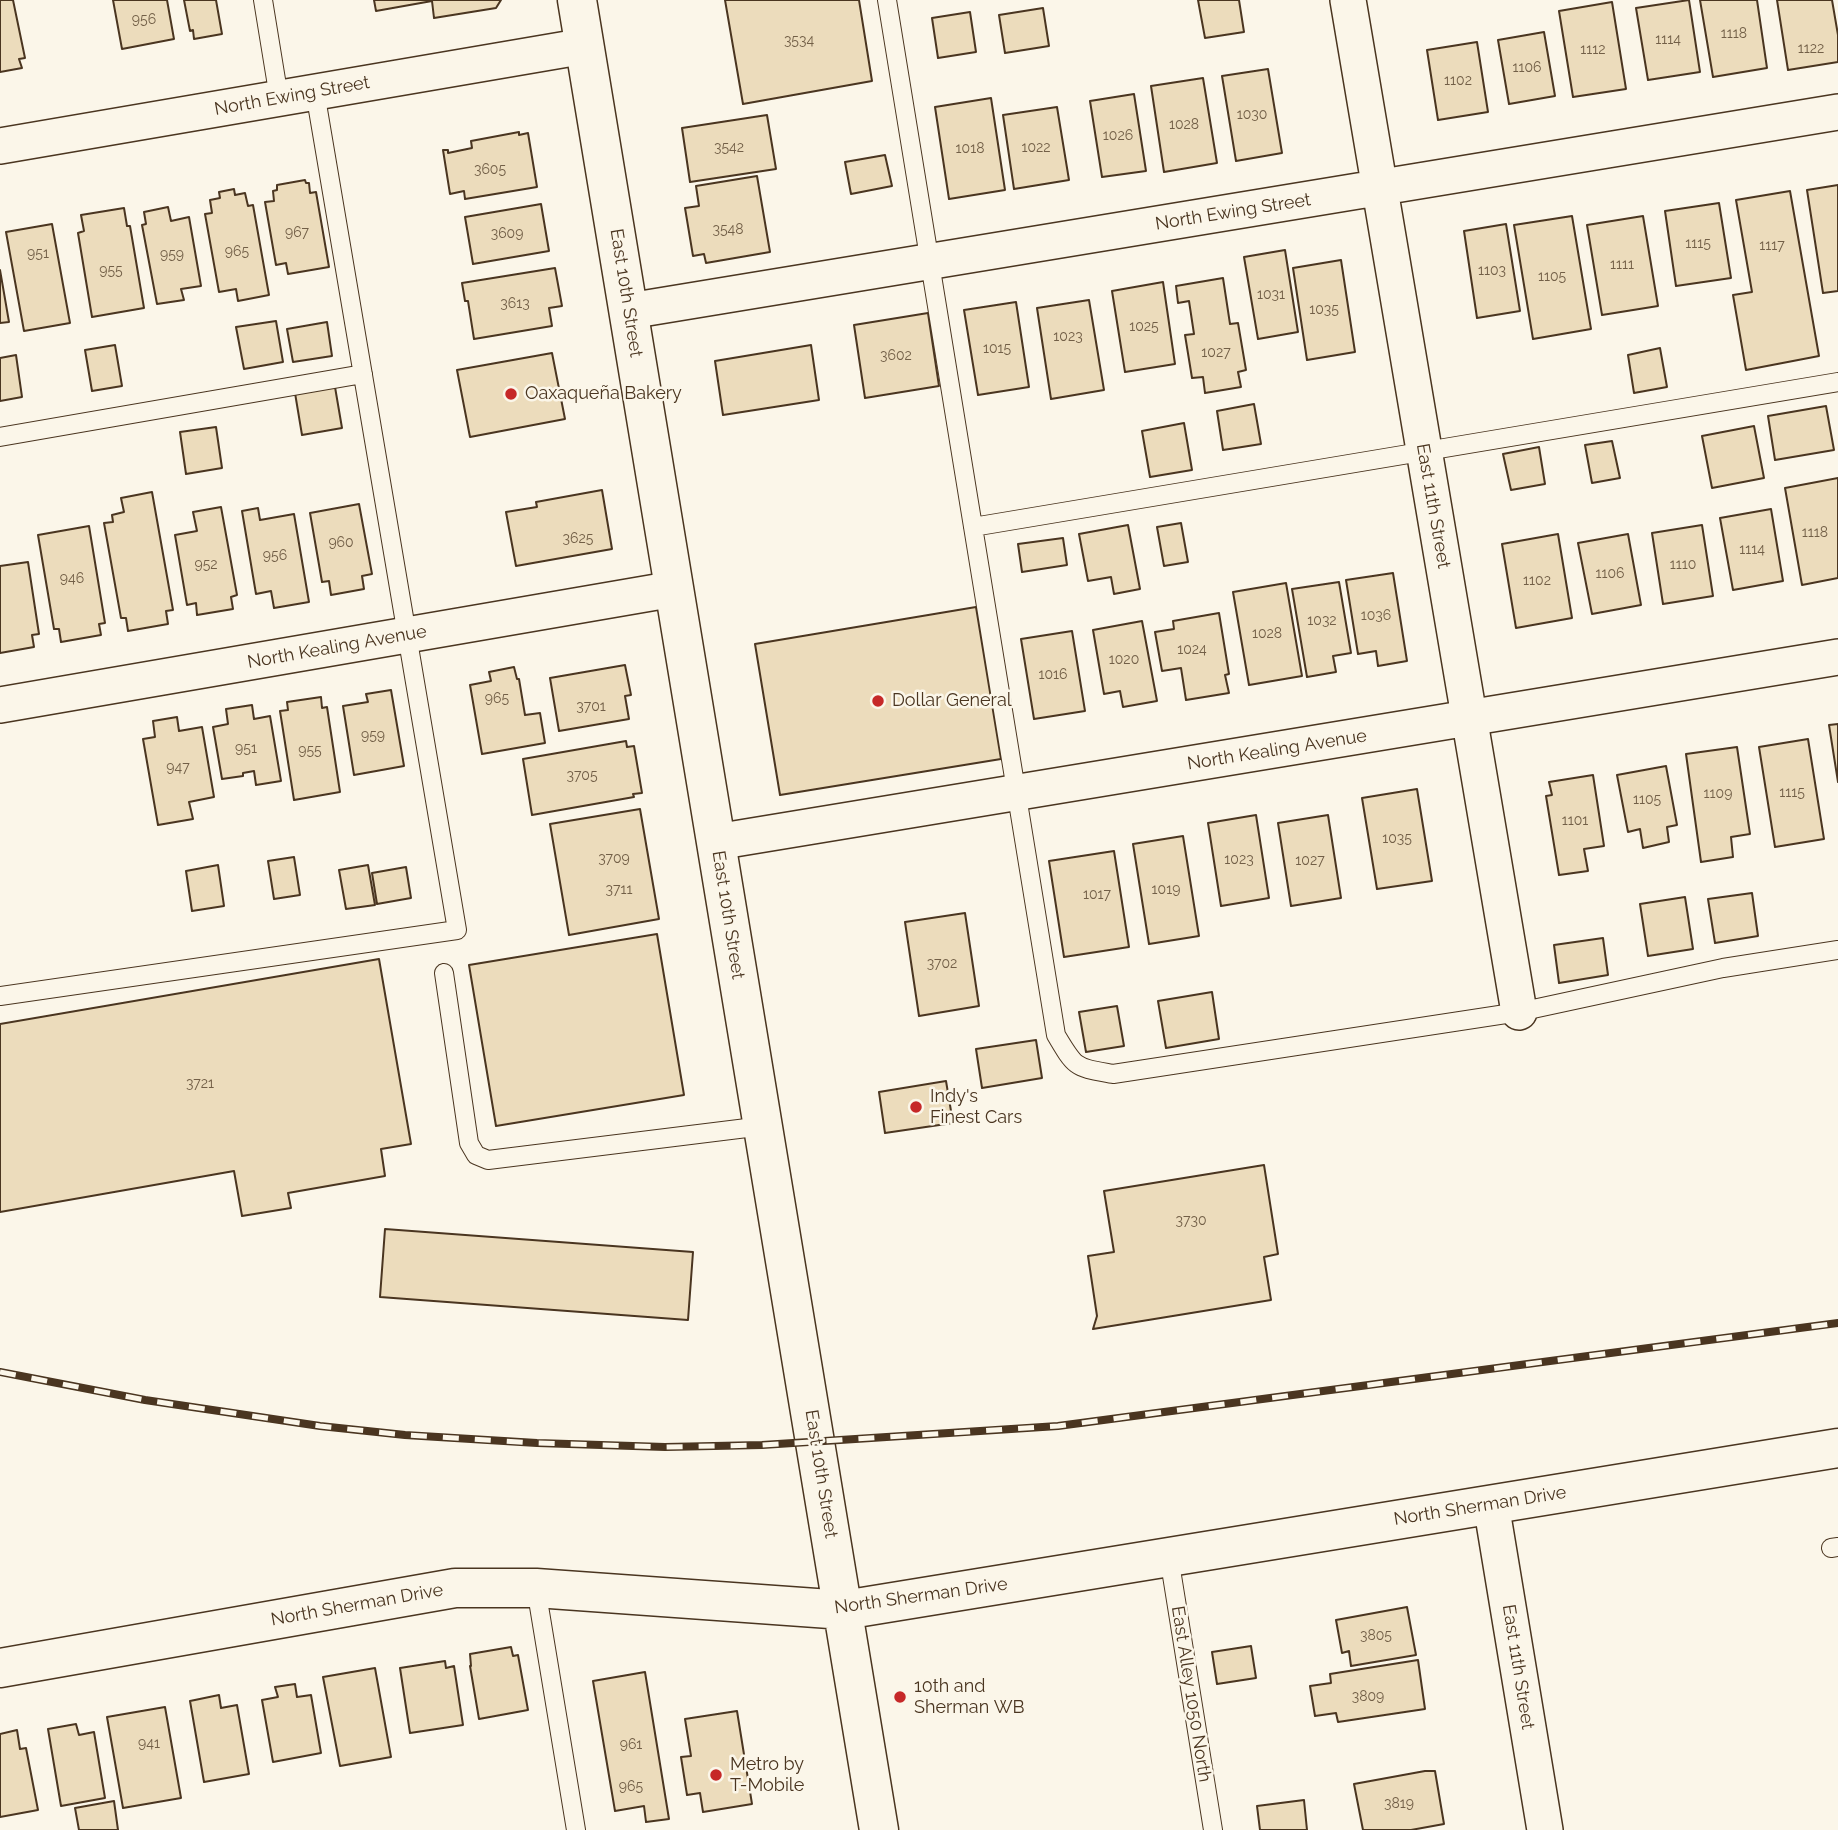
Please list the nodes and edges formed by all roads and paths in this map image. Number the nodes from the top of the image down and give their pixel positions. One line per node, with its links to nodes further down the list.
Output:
1 (262, 0): 7 (lane)
2 (577, 0): 5 (main road, East 10th Street)
3 (887, 0): 11 (lane)
4 (1348, 0): 10 (street, East 11th Street)
5 (585, 46): 6 (street, North Ewing Street); 12 (main road, East 10th Street)
6 (315, 92): 7 (street, North Ewing Street); 13 (lane)
7 (279, 98): 9 (street, North Ewing Street)
8 (1838, 112): 10 (street, North Ewing Street)
9 (0, 146)
10 (1379, 188): 11 (street, North Ewing Street); 16 (street, East 11th Street)
11 (930, 261): 12 (street, North Ewing Street); 17 (lane)
12 (629, 311): 18 (main road, East 10th Street)
13 (363, 374): 15 (lane); 19 (lane)
14 (1838, 382): 16 (lane)
15 (0, 437)
16 (1424, 452): 17 (lane); 22 (street, East 11th Street)
17 (973, 527): 23 (lane)
18 (674, 589): 19 (street, North Kealing Avenue); 24 (main road, East 10th Street)
19 (407, 635): 21 (street, North Kealing Avenue); 27 (lane)
20 (1838, 657): 22 (street, North Kealing Avenue)
21 (0, 705)
22 (1469, 718): 23 (street, North Kealing Avenue); 28 (street, East 11th Street)
23 (1017, 792): 24 (street, North Kealing Avenue); 28 (lane)
24 (716, 842): 29 (main road, East 10th Street)
25 (1838, 950): 28 (lane)
26 (444, 973): 29 (lane)
27 (0, 996)
28 (1518, 1012)
29 (763, 1126): 34 (main road, East 10th Street)
30 (1838, 1448): 31 (main road, North Sherman Drive)
31 (1491, 1504): 32 (main road, North Sherman Drive); 39 (street, East 11th Street)
32 (1169, 1557): 34 (main road, North Sherman Drive); 38 (lane, East Alley 1050 North)
33 (536, 1588): 34 (main road, North Sherman Drive); 35 (main road, North Sherman Drive); 36 (lane)
34 (844, 1610): 37 (main road, East 10th Street)
35 (0, 1668)
36 (576, 1830)
37 (879, 1830)
38 (1213, 1830)
39 (1545, 1830)

